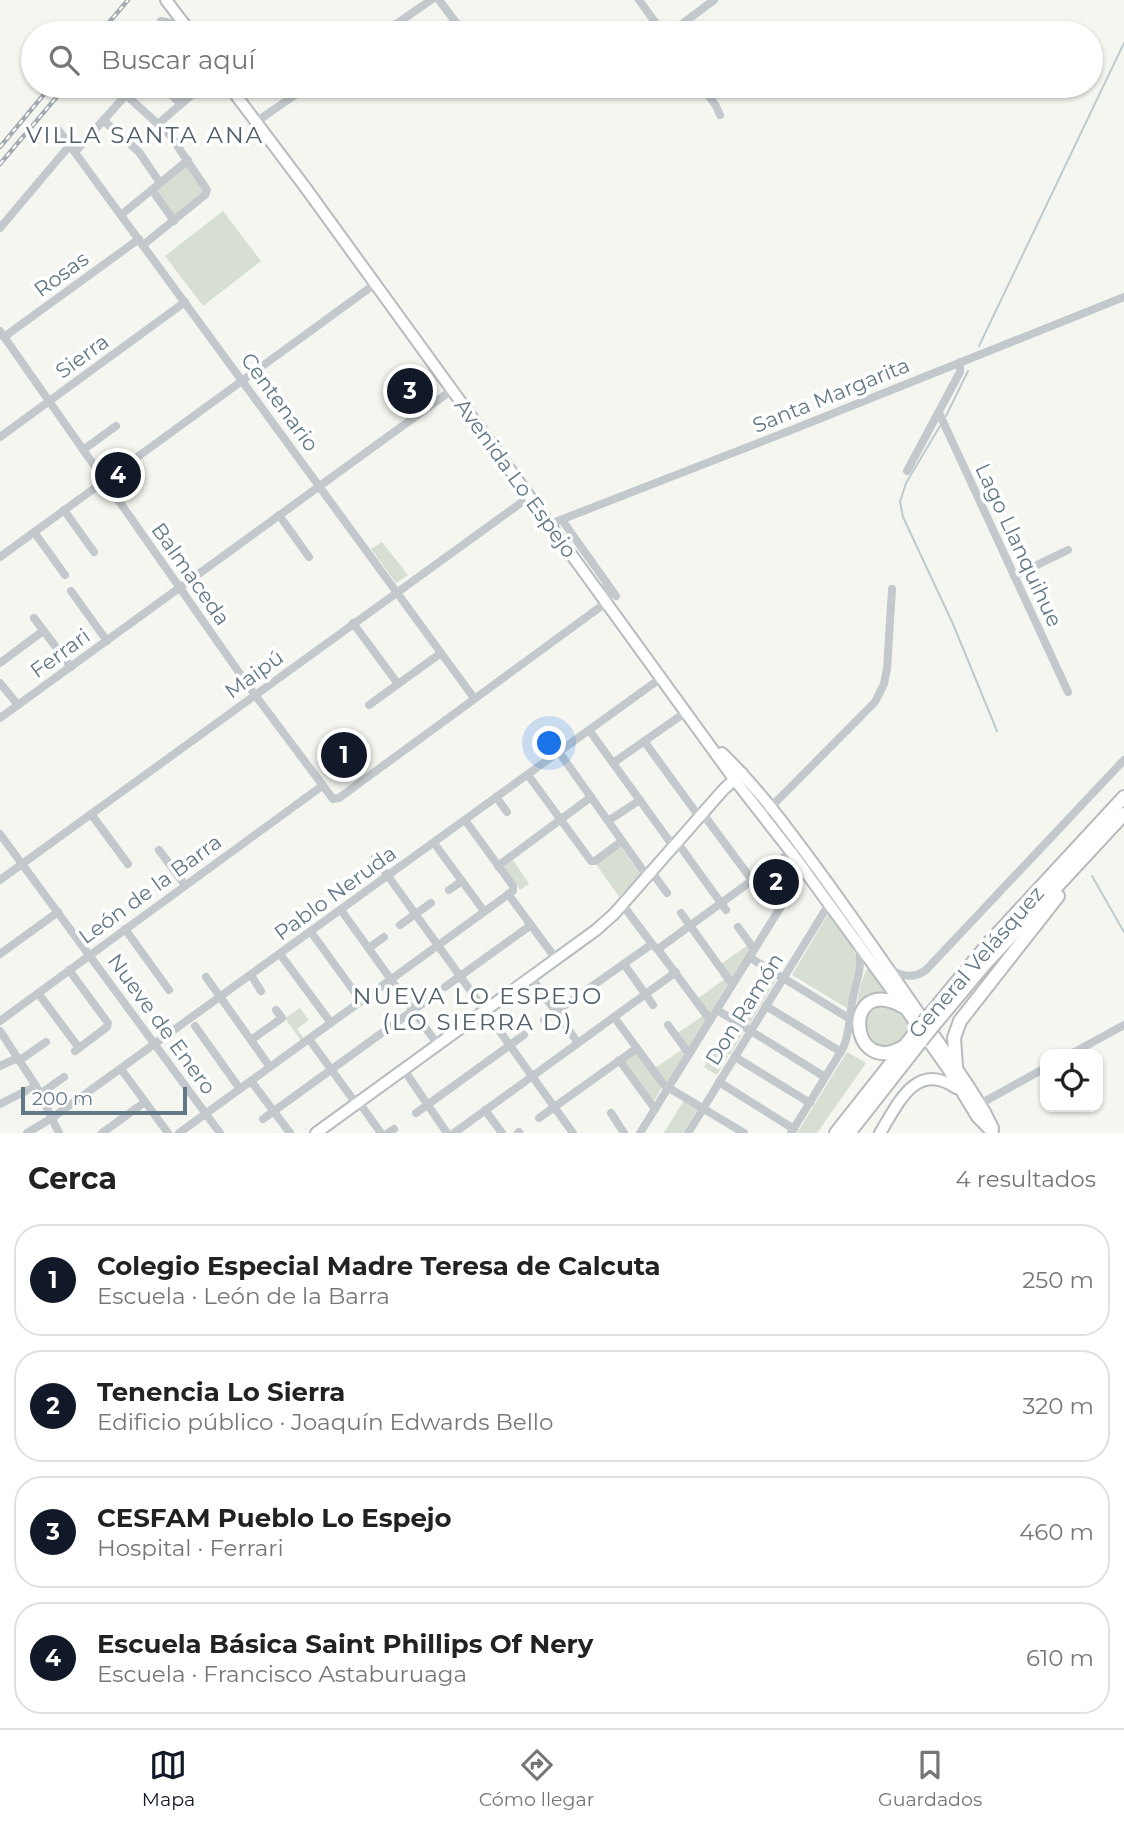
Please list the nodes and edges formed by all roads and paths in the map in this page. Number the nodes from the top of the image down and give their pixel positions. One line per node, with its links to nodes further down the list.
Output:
1 (166, 0): 8 (main road)
2 (431, 0): 9 (street)
3 (439, 0): 10 (street)
4 (639, 0): 11 (street)
5 (714, 0): 12 (street)
6 (161, 21): 7 (street)
7 (166, 21)
8 (182, 21)
9 (400, 21)
10 (455, 21)
11 (654, 21)
12 (686, 21)
13 (123, 98): 22 (street)
14 (129, 98): 24 (street)
15 (175, 98): 20 (street)
16 (188, 98): 20 (street)
17 (238, 98): 23 (main road, Avenida Lo Espejo)
18 (291, 98): 23 (street)
19 (710, 98): 21 (street)
20 (181, 104): 24 (street)
21 (720, 114)
22 (104, 121): 26 (street); 28 (street)
23 (257, 122): 34 (main road, Avenida Lo Espejo)
24 (158, 124): 27 (street)
25 (57, 128): 26 (street, Centenario)
26 (73, 148): 30 (street, Centenario); 32 (street)
27 (188, 160): 28 (street); 31 (street, Rosas)
28 (160, 183): 29 (street)
29 (152, 190): 30 (street); 31 (street)
30 (121, 215): 33 (street, Centenario)
31 (174, 221): 33 (street, Rosas)
32 (0, 228)
33 (141, 242): 36 (street, Centenario); 37 (street, Rosas)
34 (376, 284): 39 (street); 40 (main road, Avenida Lo Espejo)
35 (1124, 297): 38 (street, Santa Margarita)
36 (185, 302): 39 (street, Centenario); 41 (street, Sierra)
37 (2, 334): 41 (street, Balmaceda)
38 (960, 362): 42 (street); 52 (street, Santa Margarita)
39 (242, 381): 47 (street); 48 (street, Centenario)
40 (452, 390): 48 (street, Ferrari); 49 (main road, Avenida Lo Espejo)
41 (49, 401): 44 (street, Sierra); 45 (street, Balmaceda)
42 (939, 413): 46 (street); 60 (street, Lago Llanquihue)
43 (116, 426): 45 (street)
44 (0, 437)
45 (83, 450): 47 (street, Balmaceda)
46 (907, 471)
47 (104, 481): 50 (street); 61 (street, Balmaceda)
48 (320, 486): 51 (street, Ferrari); 64 (street, Centenario)
49 (528, 497): 53 (main road, Avenida Lo Espejo); 64 (street, Maipú)
50 (64, 510): 54 (street); 56 (street)
51 (279, 515): 58 (street); 61 (street, Ferrari)
52 (562, 520): 53 (street, Santa Margarita); 65 (street, Avenida Lo Espejo)
53 (550, 524): 65 (main road, Avenida Lo Espejo)
54 (34, 532): 57 (street); 59 (street)
55 (1068, 550): 60 (street)
56 (94, 552)
57 (0, 557)
58 (309, 557)
59 (65, 575)
60 (1014, 576): 76 (street, Lago Llanquihue)
61 (180, 588): 69 (street, Ferrari); 77 (street, Balmaceda)
62 (892, 589): 95 (street)
63 (71, 592): 69 (street, Ferrari)
64 (396, 592): 67 (street, Maipú); 70 (street, Centenario)
65 (611, 599): 73 (main road, Avenida Lo Espejo); 78 (street)
66 (34, 618): 68 (street)
67 (353, 623): 75 (street); 77 (street, Maipú)
68 (43, 631): 71 (street); 72 (street)
69 (107, 641): 72 (street, Ferrari)
70 (441, 653): 75 (street); 78 (street, Centenario)
71 (0, 663)
72 (71, 667): 79 (street, Ferrari)
73 (661, 678): 81 (main road, Avenida Lo Espejo); 83 (street, Pablo Neruda)
74 (0, 683): 79 (street)
75 (398, 684): 80 (street)
76 (1068, 692)
77 (255, 695): 90 (street, Balmaceda); 97 (street, Maipú)
78 (474, 698): 90 (street, Balmaceda)
79 (18, 705): 82 (street, Ferrari)
80 (369, 705)
81 (686, 712): 84 (street); 89 (main road, Avenida Lo Espejo)
82 (0, 718)
83 (589, 730): 85 (street, Pablo Neruda); 87 (street)
84 (645, 741): 87 (street); 99 (street)
85 (559, 752): 88 (street, Pablo Neruda); 92 (street)
86 (1124, 760): 152 (street)
87 (613, 763): 94 (street)
88 (528, 775): 91 (street, Pablo Neruda); 101 (street)
89 (738, 776): 95 (main road, Avenida Lo Espejo); 99 (main road)
90 (322, 786): 120 (street, León de la Barra)
91 (496, 797): 96 (street); 100 (street, Pablo Neruda)
92 (591, 797): 101 (street); 102 (street)
93 (1124, 797): 184 (highway, General Velásquez)
94 (640, 800): 102 (street); 107 (street)
95 (767, 811): 109 (main road, Avenida Lo Espejo); 113 (main road, Avenida Lo Espejo)
96 (507, 812)
97 (91, 814): 111 (street, Maipú); 112 (street)
98 (1124, 814): 104 (highway, General Velásquez)
99 (701, 815): 107 (main road); 118 (street)
100 (465, 820): 106 (street, Pablo Neruda); 114 (street)
101 (561, 820): 105 (street); 114 (street)
102 (608, 821): 105 (street)
103 (0, 834): 111 (street, Nueve de Enero)
104 (1103, 836): 184 (highway, General Velásquez); 210 (highway)
105 (622, 841): 115 (street)
106 (434, 843): 116 (street, Pablo Neruda); 119 (street)
107 (675, 844): 115 (main road); 124 (street)
108 (159, 850): 120 (street)
109 (791, 852): 113 (main road, Avenida Lo Espejo); 118 (street)
110 (375, 858): 116 (street)
111 (22, 864): 117 (street, Maipú); 130 (street, Nueve de Enero)
112 (128, 864)
113 (807, 865): 127 (main road, Avenida Lo Espejo); 139 (main road, Avenida Lo Espejo); 145 (street)
114 (498, 866): 122 (street)
115 (649, 874): 123 (street); 126 (main road)
116 (388, 876): 128 (street, Pablo Neruda); 133 (street)
117 (0, 880)
118 (752, 880): 124 (street)
119 (462, 881): 121 (street); 131 (street)
120 (185, 885): 138 (street, León de la Barra)
121 (449, 890)
122 (511, 891): 131 (street); 135 (street)
123 (667, 893)
124 (721, 902): 129 (street); 136 (street)
125 (431, 903): 133 (street)
126 (622, 904): 143 (street); 149 (main road)
127 (829, 904): 139 (main road, Avenida Lo Espejo); 159 (street, Don Ramón)
128 (341, 910): 140 (street, Pablo Neruda); 144 (street)
129 (726, 910)
130 (58, 912): 146 (street); 147 (street, Nueve de Enero)
131 (484, 912): 142 (street)
132 (681, 913): 136 (street)
133 (415, 914): 134 (street); 142 (street)
134 (400, 925)
135 (531, 925): 149 (street); 156 (street)
136 (690, 925): 143 (street); 162 (street)
137 (738, 927): 145 (street)
138 (124, 929): 147 (street, León de la Barra); 164 (street)
139 (854, 929): 150 (main road, Avenida Lo Espejo); 152 (main road, Avenida Lo Espejo)
140 (311, 932): 148 (street, Pablo Neruda); 169 (street)
141 (384, 937): 144 (street)
142 (438, 945): 156 (street); 160 (street)
143 (655, 947): 151 (street); 154 (street)
144 (369, 948): 160 (street)
145 (751, 953): 159 (street); 162 (street)
146 (0, 954)
147 (89, 954): 153 (street, León de la Barra); 197 (street, Nueve de Enero)
148 (280, 954): 155 (street, Pablo Neruda); 185 (street)
149 (556, 960): 158 (main road)
150 (865, 962): 161 (main road); 173 (main road, Avenida Lo Espejo); 180 (street)
151 (624, 964): 167 (street); 178 (street)
152 (887, 966): 161 (main road, Avenida Lo Espejo)
153 (69, 970): 166 (street, León de la Barra); 166 (street)
154 (676, 972): 167 (street); 182 (street)
155 (251, 975): 165 (street); 168 (street, Pablo Neruda)
156 (460, 976): 163 (street); 177 (street)
157 (206, 977): 168 (street)
158 (531, 977): 177 (main road); 178 (street)
159 (783, 978): 172 (street, Don Ramón); 180 (street)
160 (391, 979): 169 (street); 176 (street)
161 (897, 981): 210 (main road, Avenida Lo Espejo)
162 (732, 984): 175 (street)
163 (445, 987)
164 (169, 990)
165 (261, 991)
166 (38, 993): 183 (street, León de la Barra)
167 (646, 994): 171 (street); 179 (street)
168 (220, 997): 194 (street); 197 (street, Pablo Neruda)
169 (361, 1001): 185 (street)
170 (426, 1002): 176 (street)
171 (653, 1005)
172 (766, 1006): 190 (street, Don Ramón); 203 (street)
173 (904, 1007): 198 (highway); 223 (main road, Avenida Lo Espejo)
174 (276, 1010): 194 (street)
175 (717, 1010): 182 (street); 190 (street)
176 (413, 1011): 199 (street); 212 (street)
177 (485, 1011): 199 (main road); 200 (street)
178 (556, 1012): 181 (street); 196 (street)
179 (614, 1017): 196 (street); 201 (street)
180 (850, 1019): 203 (street)
181 (544, 1020)
182 (710, 1020): 204 (street)
183 (0, 1021)
184 (930, 1022): 192 (highway, General Velásquez, bridge)
185 (331, 1023): 193 (street)
186 (195, 1026): 221 (street)
187 (668, 1026): 204 (street)
188 (1124, 1026): 202 (street)
189 (0, 1031): 206 (street)
190 (751, 1031): 205 (street, Don Ramón); 217 (street)
191 (524, 1035): 200 (street)
192 (918, 1037): 198 (highway, General Velásquez); 260 (highway, General Velásquez)
193 (309, 1039): 209 (street); 212 (street)
194 (251, 1040): 209 (street)
195 (46, 1042): 206 (street)
196 (578, 1043): 215 (street)
197 (155, 1044): 211 (street, Pablo Neruda); 235 (street, Nueve de Enero)
198 (906, 1044): 259 (highway, General Velásquez)
199 (438, 1045): 213 (main road)
200 (510, 1045): 215 (street); 229 (street)
201 (637, 1048): 207 (street); 220 (street)
202 (1080, 1049)
203 (841, 1052): 217 (street)
204 (689, 1054): 220 (street)
205 (735, 1057): 219 (street, Don Ramón); 226 (street)
206 (19, 1059): 208 (street); 222 (street)
207 (619, 1060): 230 (street); 232 (street)
208 (0, 1066)
209 (270, 1067): 218 (street)
210 (956, 1067): 228 (main road, Avenida Lo Espejo)
211 (121, 1069): 224 (street); 238 (street, Pablo Neruda)
212 (332, 1070): 225 (street); 234 (street)
213 (404, 1070): 225 (main road); 229 (street)
214 (1040, 1071): 228 (street)
215 (532, 1076): 230 (street); 233 (street)
216 (64, 1077): 222 (street)
217 (825, 1077): 226 (street)
218 (251, 1081): 221 (street); 234 (street)
219 (719, 1082): 231 (street, Don Ramón); 241 (street)
220 (668, 1087): 231 (street); 232 (street)
221 (240, 1089): 235 (street)
222 (38, 1090): 227 (street); 238 (street)
223 (961, 1091): 261 (main road); 262 (main road, Avenida Lo Espejo)
224 (145, 1102): 244 (street); 245 (street)
225 (358, 1103): 249 (main road); 250 (street)
226 (810, 1103): 241 (street)
227 (0, 1104)
228 (980, 1104): 262 (main road, Avenida Lo Espejo)
229 (428, 1105): 236 (street); 251 (street)
230 (554, 1107): 239 (street); 254 (street)
231 (703, 1108): 257 (street, Don Ramón); 258 (street)
232 (655, 1109): 256 (street)
233 (485, 1110): 252 (street); 253 (street)
234 (274, 1111): 240 (street); 248 (street)
235 (206, 1113): 246 (street); 247 (street, Nueve de Enero)
236 (416, 1113)
237 (611, 1113): 255 (street)
238 (52, 1118): 242 (street, Pablo Neruda); 243 (street)
239 (539, 1118)
240 (263, 1119)
241 (792, 1131)
242 (27, 1133)
243 (59, 1133)
244 (102, 1133)
245 (168, 1133)
246 (179, 1133)
247 (220, 1133)
248 (290, 1133)
249 (316, 1133)
250 (381, 1133)
251 (447, 1133)
252 (454, 1133)
253 (502, 1133)
254 (572, 1133)
255 (624, 1133)
256 (640, 1133)
257 (688, 1133)
258 (744, 1133)
259 (836, 1133)
260 (849, 1133)
261 (880, 1133)
262 (994, 1133)

